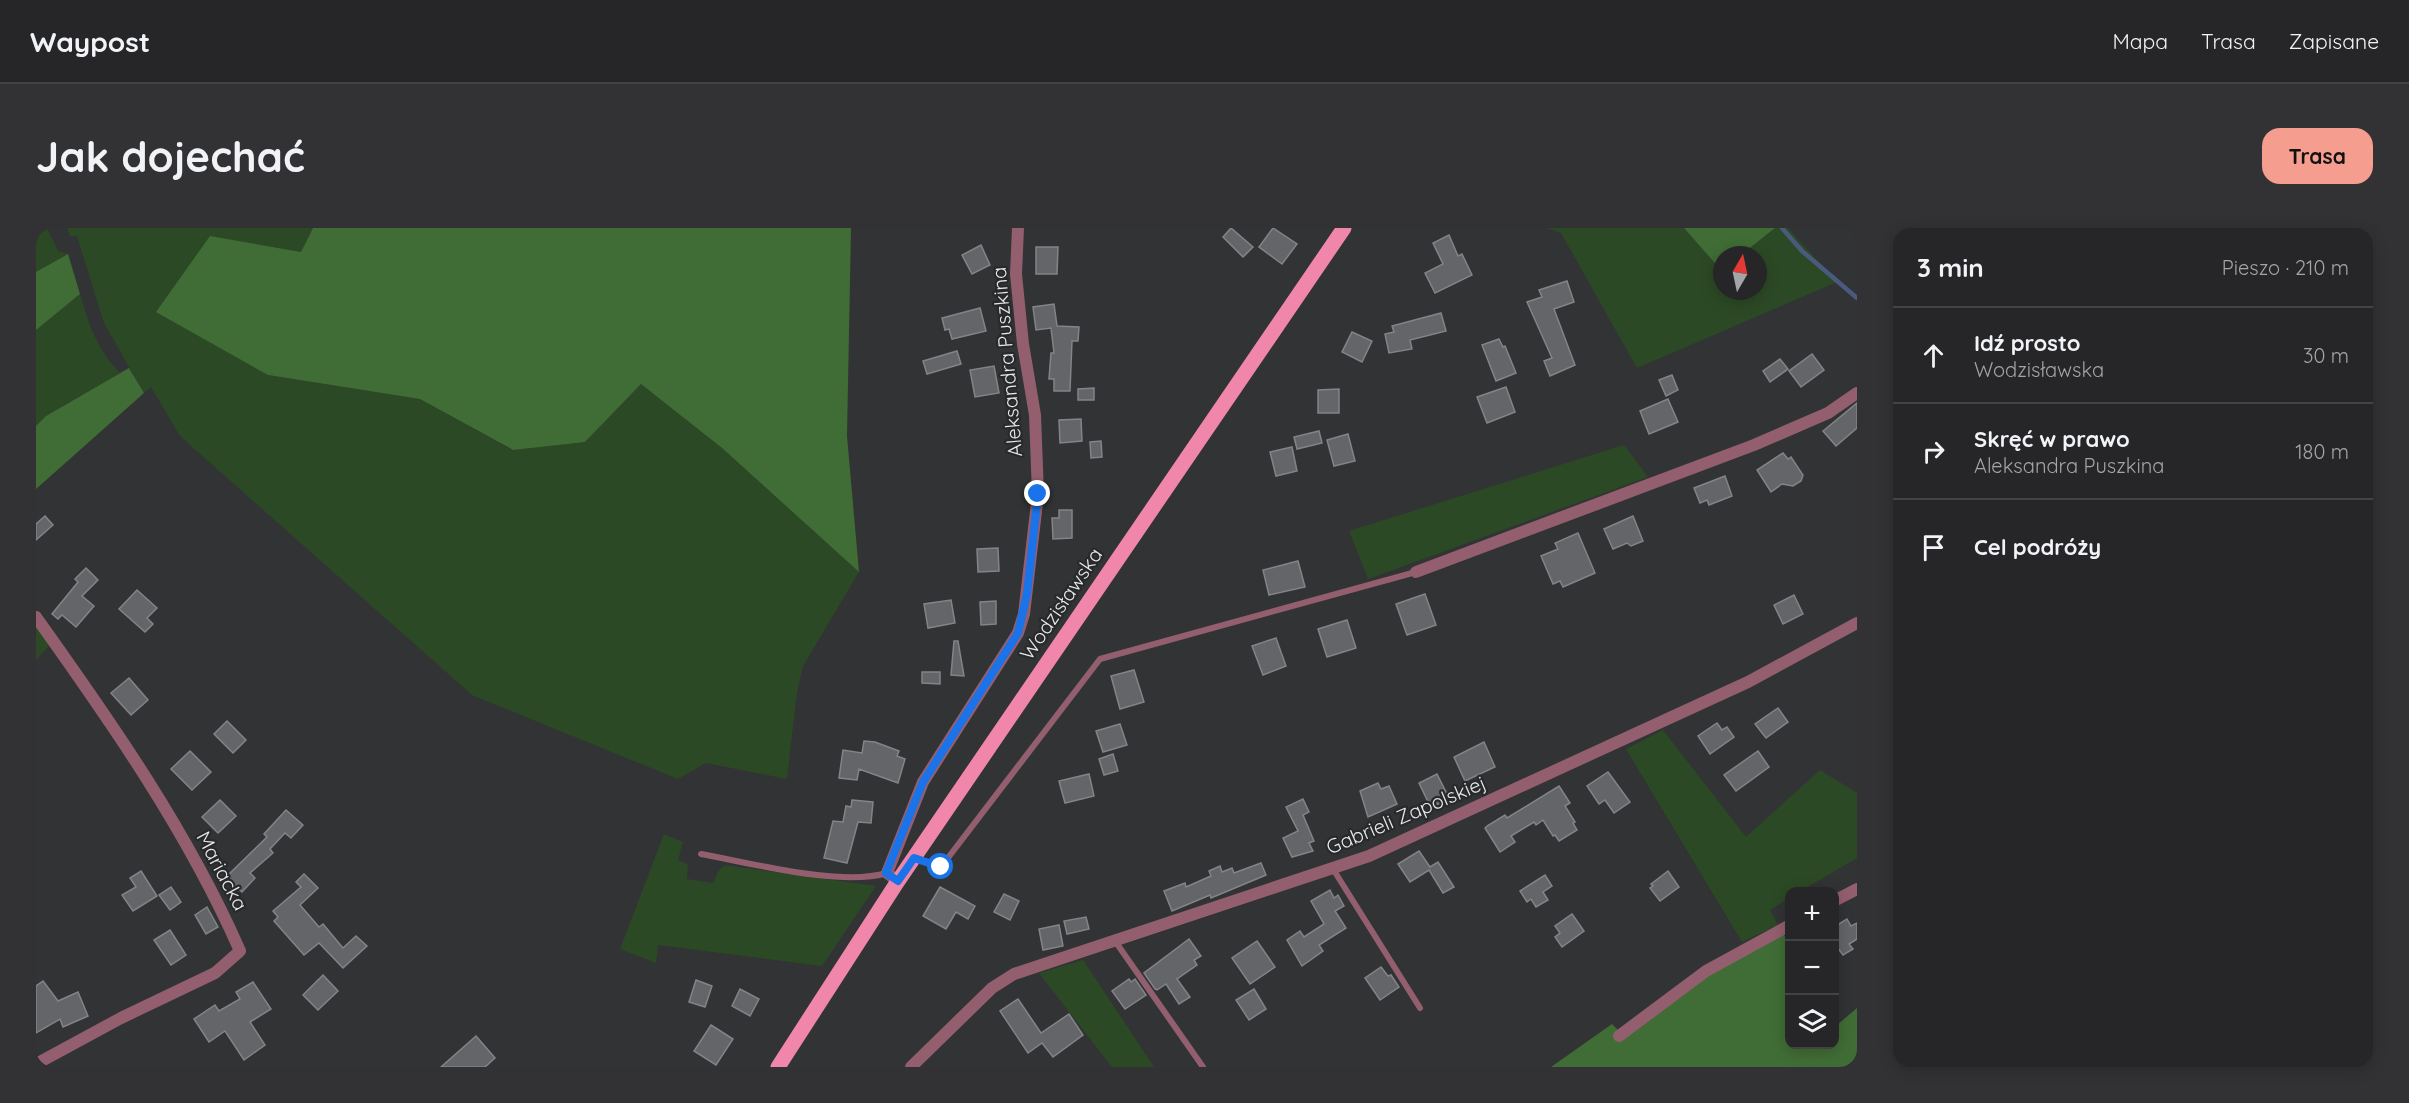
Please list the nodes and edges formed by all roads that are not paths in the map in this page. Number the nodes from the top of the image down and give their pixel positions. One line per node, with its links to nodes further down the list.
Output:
1 (1018, 228): 10 (street, Aleksandra Puszkina)
2 (1344, 228): 8 (main road, Wodzisławska)
3 (1857, 393): 4 (street)
4 (1416, 572): 8 (lane)
5 (36, 616): 17 (street, Mariacka)
6 (1857, 623): 9 (street, Gabrieli Zapolskiej)
7 (701, 854): 10 (lane)
8 (914, 858): 10 (main road, Wodzisławska)
9 (1333, 868): 14 (street, Gabrieli Zapolskiej); 15 (lane)
10 (892, 877): 18 (main road, Wodzisławska)
11 (1857, 889): 12 (street)
12 (1839, 898)
13 (1785, 928): 16 (street)
14 (1114, 940): 19 (street, Gabrieli Zapolskiej); 20 (lane)
15 (1420, 1008)
16 (1619, 1036)
17 (36, 1064)
18 (778, 1067)
19 (911, 1067)
20 (1203, 1067)

